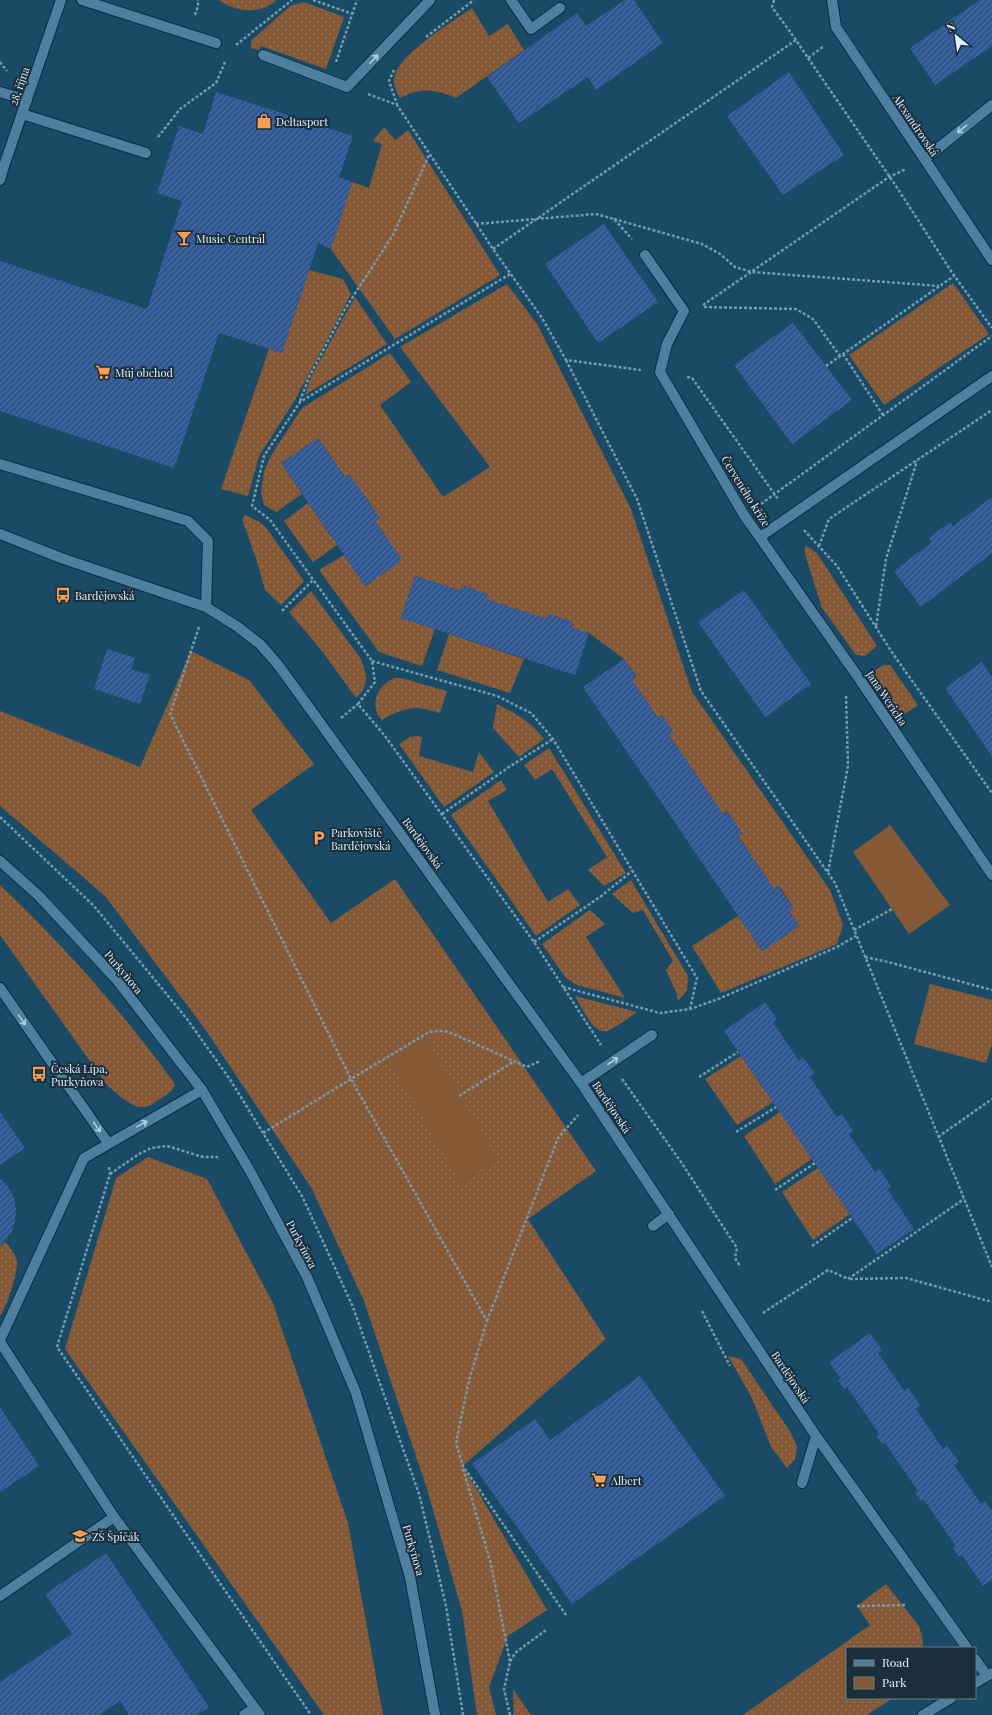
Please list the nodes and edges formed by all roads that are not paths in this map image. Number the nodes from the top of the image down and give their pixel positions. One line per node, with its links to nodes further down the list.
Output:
1 (60, 0): 10 (street, 28. října)
2 (82, 0): 7 (street)
3 (430, 0): 8 (street, one-way to 3)
4 (511, 0): 6 (street)
5 (832, 0): 14 (street, Alexandrovská)
6 (560, 8)
7 (216, 44)
8 (263, 55)
9 (0, 92): 10 (street)
10 (27, 100): 12 (street, 28. října)
11 (992, 104): 14 (street, one-way to 14)
12 (22, 114): 13 (street); 15 (street, 28. října)
13 (146, 153)
14 (925, 159): 17 (street, Alexandrovská)
15 (0, 180)
16 (645, 255): 21 (street, Červeného kříže)
17 (992, 260)
18 (992, 376): 21 (street, Červeného kříže)
19 (0, 464): 22 (street)
20 (0, 534): 22 (street, Bardějovská)
21 (760, 537): 24 (street, Jana Wericha)
22 (206, 607): 27 (street, Bardějovská)
23 (0, 861): 28 (street, Purkyňova)
24 (992, 875)
25 (0, 988): 29 (street, one-way to 29)
26 (652, 1034): 27 (street, one-way to 26)
27 (581, 1083): 30 (street, Bardějovská)
28 (202, 1090): 29 (street, one-way to 28); 44 (street, Purkyňova)
29 (108, 1143): 32 (street)
30 (669, 1214): 31 (street); 33 (street, Bardějovská)
31 (653, 1226)
32 (0, 1341): 35 (street)
33 (816, 1436): 34 (street); 37 (street, Bardějovská)
34 (802, 1483)
35 (114, 1517): 36 (street); 42 (street)
36 (0, 1596)
37 (966, 1647)
38 (976, 1660): 39 (street)
39 (989, 1674): 40 (street)
40 (976, 1683)
41 (949, 1699): 45 (street)
42 (258, 1711): 43 (street)
43 (244, 1715)
44 (435, 1715)
45 (923, 1715)

